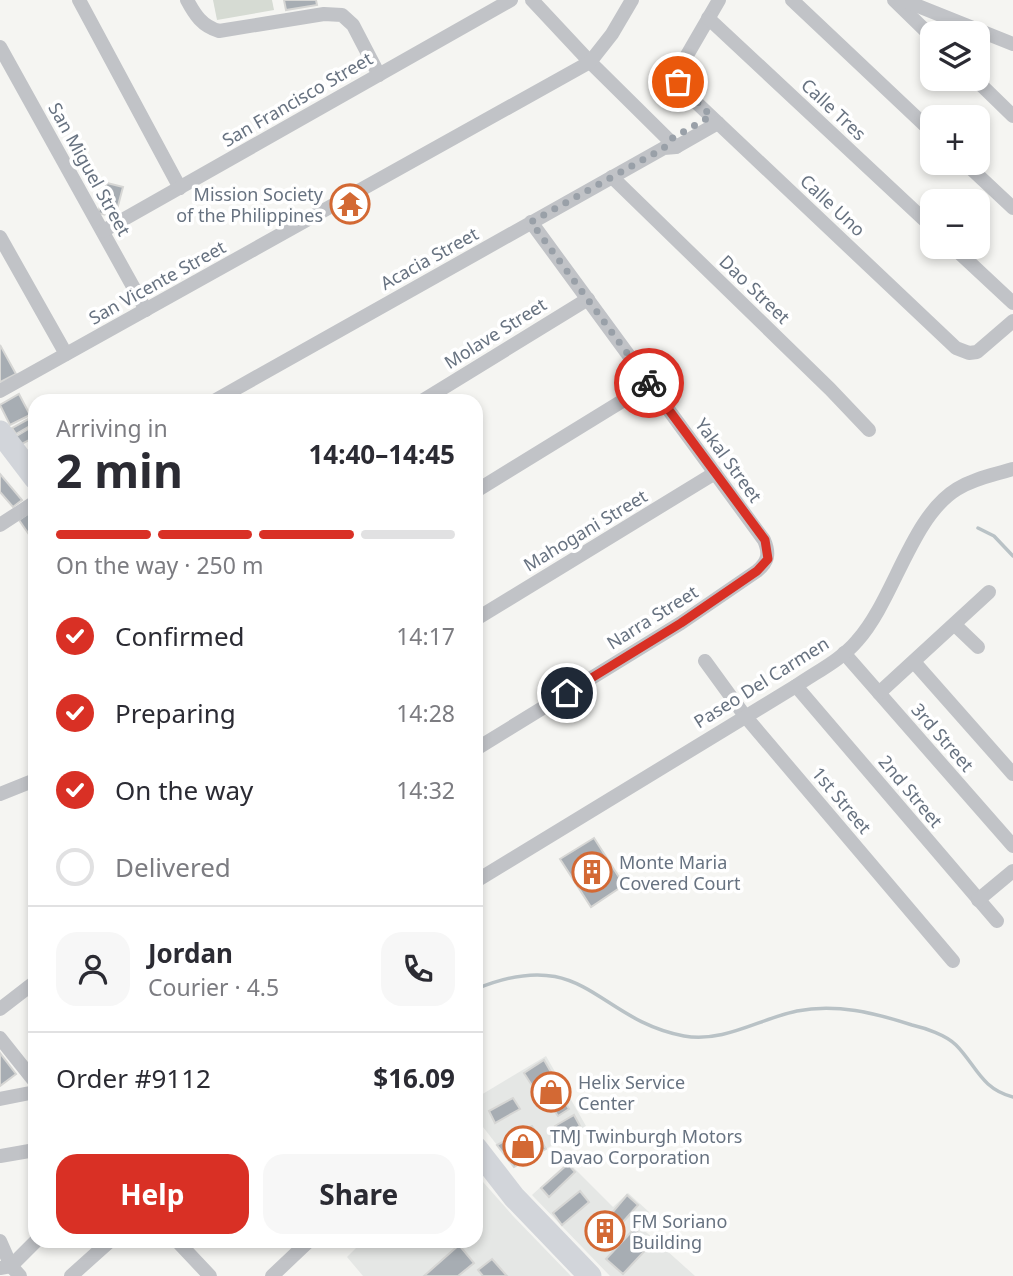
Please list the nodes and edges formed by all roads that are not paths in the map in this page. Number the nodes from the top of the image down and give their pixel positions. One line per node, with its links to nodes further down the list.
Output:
1 (79, 0): 23 (street)
2 (187, 0): 15 (street)
3 (511, 0): 15 (street, San Francisco Street)
4 (532, 0): 14 (street)
5 (632, 0): 14 (street)
6 (719, 0): 10 (street)
7 (792, 0): 19 (street)
8 (894, 0): 11 (street)
9 (903, 0): 12 (street)
10 (708, 18): 18 (street, Calle Uno); 25 (street, Calle Tres)
11 (920, 25)
12 (1013, 44)
13 (0, 47): 27 (street, San Miguel Street)
14 (590, 62): 20 (street); 32 (street, San Vicente Street)
15 (379, 75): 23 (street, San Francisco Street)
16 (987, 91): 17 (street)
17 (1013, 116)
18 (715, 120): 20 (street, Acacia Street); 33 (street, Calle Uno)
19 (920, 121)
20 (669, 145): 22 (street, Acacia Street)
21 (978, 175): 24 (street)
22 (612, 177): 26 (street, Acacia Street); 39 (street, Dao Street)
23 (180, 188): 27 (street, San Francisco Street)
24 (1013, 208)
25 (920, 216)
26 (531, 222): 30 (street, Yakal Street); 37 (street, Acacia Street)
27 (103, 231): 32 (street, San Miguel Street)
28 (0, 237): 34 (street)
29 (966, 259): 31 (street)
30 (588, 299): 35 (street, Yakal Street); 38 (street, Molave Street)
31 (1013, 303)
32 (146, 310): 34 (street, San Vicente Street)
33 (1013, 321)
34 (66, 354): 36 (street, San Vicente Street)
35 (650, 384): 43 (street, Yakal Street); 44 (street)
36 (0, 391)
37 (226, 394)
38 (433, 394)
39 (869, 430)
40 (0, 432): 41 (main road)
41 (28, 469)
42 (1013, 469): 52 (street, Paseo Del Carmen)
43 (715, 473): 47 (street, Yakal Street); 49 (street, Mahogani Street)
44 (483, 487)
45 (28, 507): 46 (street)
46 (0, 525)
47 (768, 553): 58 (street, Narra Street)
48 (989, 592): 50 (street)
49 (483, 615)
50 (955, 625): 51 (street); 54 (street)
51 (978, 647)
52 (844, 653): 55 (street, Paseo Del Carmen); 56 (street, 3rd Street)
53 (705, 661): 57 (street, 1st Street)
54 (914, 662): 56 (street); 59 (street)
55 (796, 686): 57 (street, Paseo Del Carmen); 65 (street, 2nd Street)
56 (879, 693): 62 (street, 3rd Street)
57 (744, 716): 64 (street, Paseo Del Carmen); 67 (street, 1st Street)
58 (483, 745)
59 (1013, 774)
60 (28, 783): 61 (street)
61 (0, 794)
62 (1013, 846)
63 (1013, 871): 65 (street)
64 (483, 877)
65 (978, 900): 66 (street, 2nd Street)
66 (996, 921)
67 (953, 961)
68 (28, 987): 69 (street)
69 (0, 1009)
70 (0, 1038): 71 (street)
71 (28, 1073)
72 (28, 1093): 73 (street)
73 (0, 1099)
74 (28, 1151): 75 (street)
75 (0, 1156)
76 (483, 1157): 86 (main road)
77 (0, 1241): 82 (street)
78 (30, 1248): 82 (street)
79 (102, 1248): 83 (street)
80 (184, 1248): 84 (street)
81 (302, 1248): 85 (street)
82 (10, 1270)
83 (71, 1276)
84 (210, 1276)
85 (272, 1276)
86 (590, 1276)

